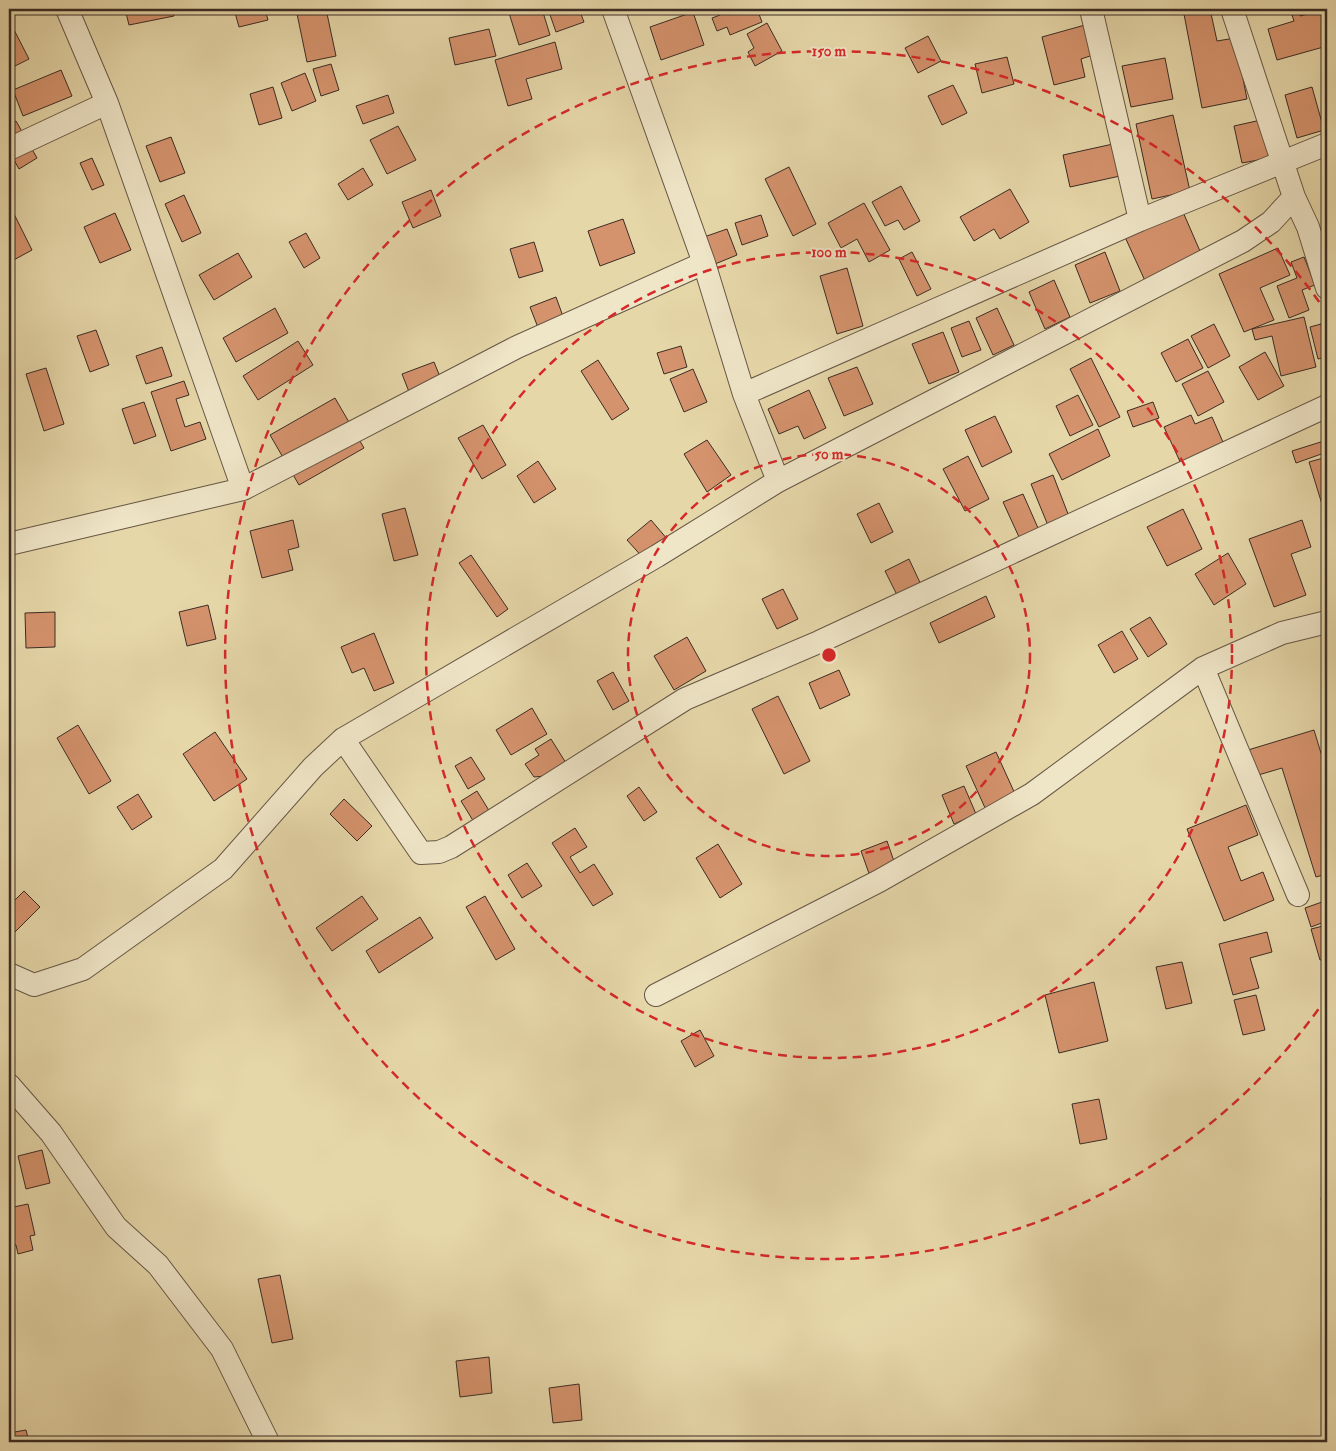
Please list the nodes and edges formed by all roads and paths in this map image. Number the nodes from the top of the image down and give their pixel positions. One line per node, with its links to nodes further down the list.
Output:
1 (66, 9): 5 (street)
2 (613, 9): 11 (street)
3 (1092, 9): 10 (street)
4 (1232, 9): 8 (street)
5 (107, 104): 7 (street); 16 (street)
6 (1327, 144): 8 (street)
7 (9, 150)
8 (1284, 161): 9 (street); 10 (street)
9 (1294, 198): 12 (street); 15 (street)
10 (1140, 220): 13 (street)
11 (704, 263): 13 (street); 16 (street)
12 (1327, 288)
13 (744, 394): 15 (street)
14 (1327, 406): 20 (street)
15 (778, 481): 20 (street)
16 (244, 489): 17 (street)
17 (9, 544)
18 (1327, 622): 19 (street)
19 (1203, 668): 21 (street); 23 (street)
20 (343, 739): 22 (street)
21 (1298, 895)
22 (9, 974)
23 (656, 995)
24 (9, 1085): 25 (street)
25 (268, 1442)

